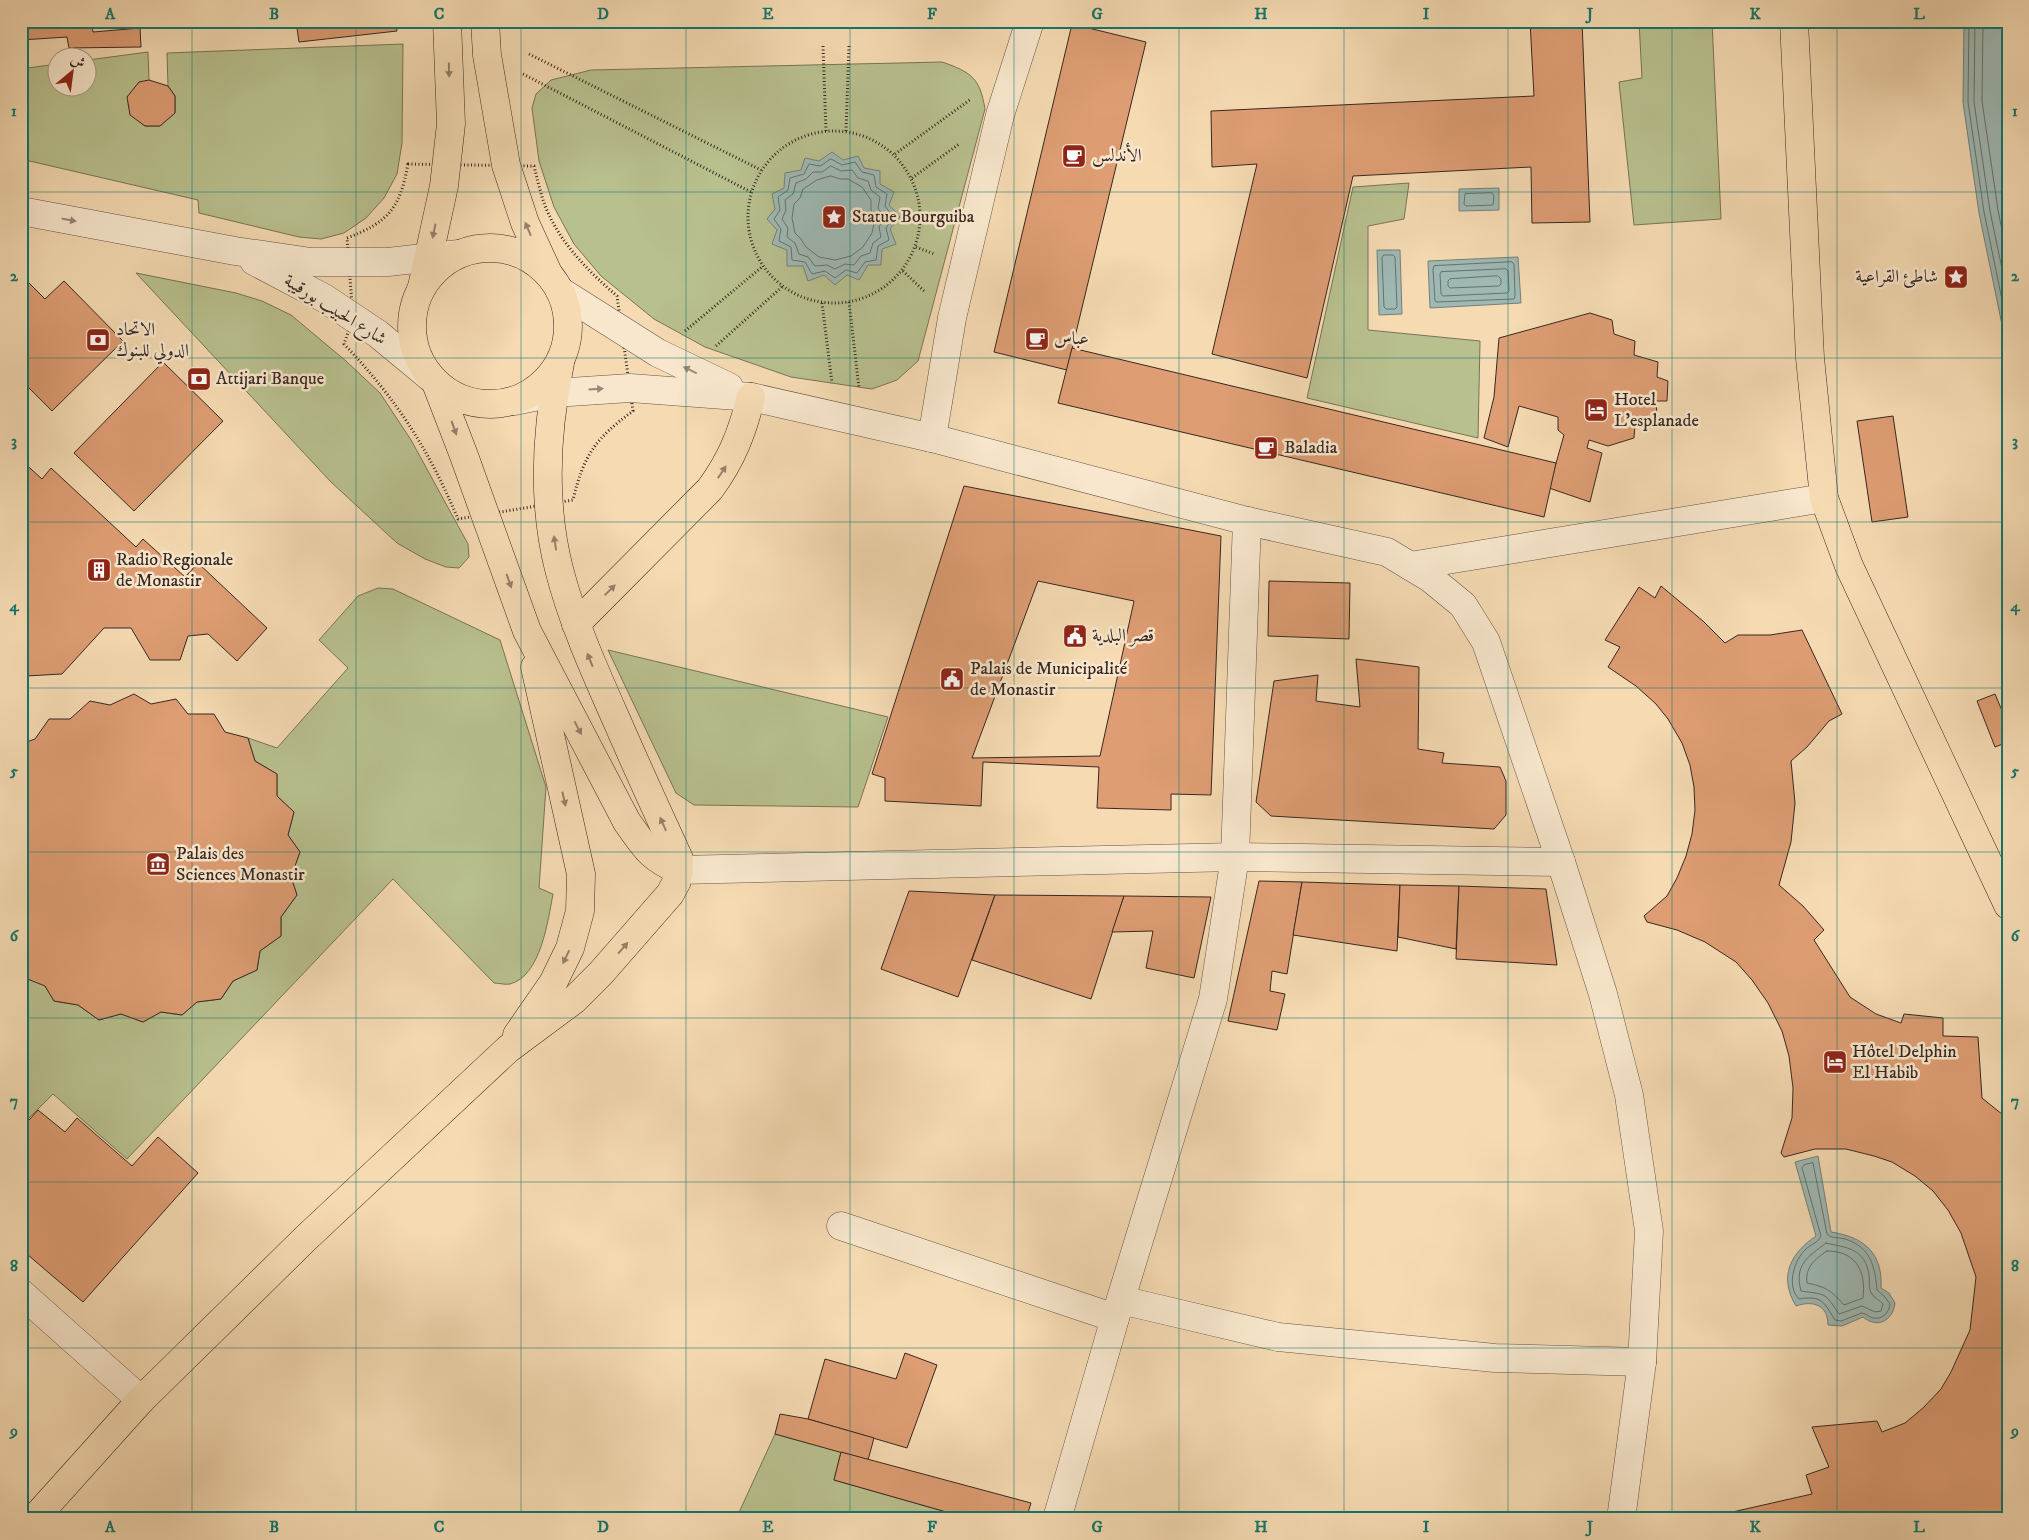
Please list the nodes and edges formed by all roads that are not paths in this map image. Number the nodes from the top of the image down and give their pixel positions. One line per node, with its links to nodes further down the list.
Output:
1 (447, 21): 8 (main road, one-way to 8)
2 (485, 21): 9 (main road, one-way to 2)
3 (1030, 21): 16 (street)
4 (1794, 21): 17 (main road)
5 (21, 211): 6 (street, شارع الحبيب بورقيبة, one-way to 6)
6 (235, 251): 8 (street, شارع الحبيب بورقيبة); 12 (street, شارع الحبيب بورقيبة)
7 (459, 254): 8 (street, شارع الحبيب بورقيبة); 9 (main road); 10 (main road)
8 (428, 259): 10 (main road)
9 (554, 282): 11 (main road); 14 (street, one-way to 9)
10 (421, 289): 12 (main road)
11 (560, 363): 13 (main road); 15 (main road)
12 (433, 380): 15 (main road); 21 (main road, one-way to 21)
13 (554, 393): 14 (street, one-way to 14); 15 (street); 20 (main road, one-way to 13)
14 (750, 397): 16 (street); 20 (main road, one-way to 14)
15 (514, 401)
16 (932, 438): 18 (street)
17 (1824, 498): 19 (street); 25 (main road)
18 (1247, 521): 19 (street); 22 (street)
19 (1410, 566): 23 (street)
20 (576, 624): 24 (main road, one-way to 20)
21 (527, 631): 24 (main road, one-way to 24); 26 (main road, one-way to 26)
22 (1235, 857): 23 (street); 24 (street); 29 (street)
23 (1561, 862): 30 (street)
24 (680, 870): 26 (main road, one-way to 24)
25 (2008, 905)
26 (508, 1049): 31 (main road)
27 (841, 1226): 29 (street)
28 (21, 1292): 31 (street)
29 (1118, 1309): 30 (street); 33 (street)
30 (1642, 1362): 34 (street)
31 (141, 1400): 32 (main road)
32 (43, 1516)
33 (1057, 1519)
34 (1621, 1519)

